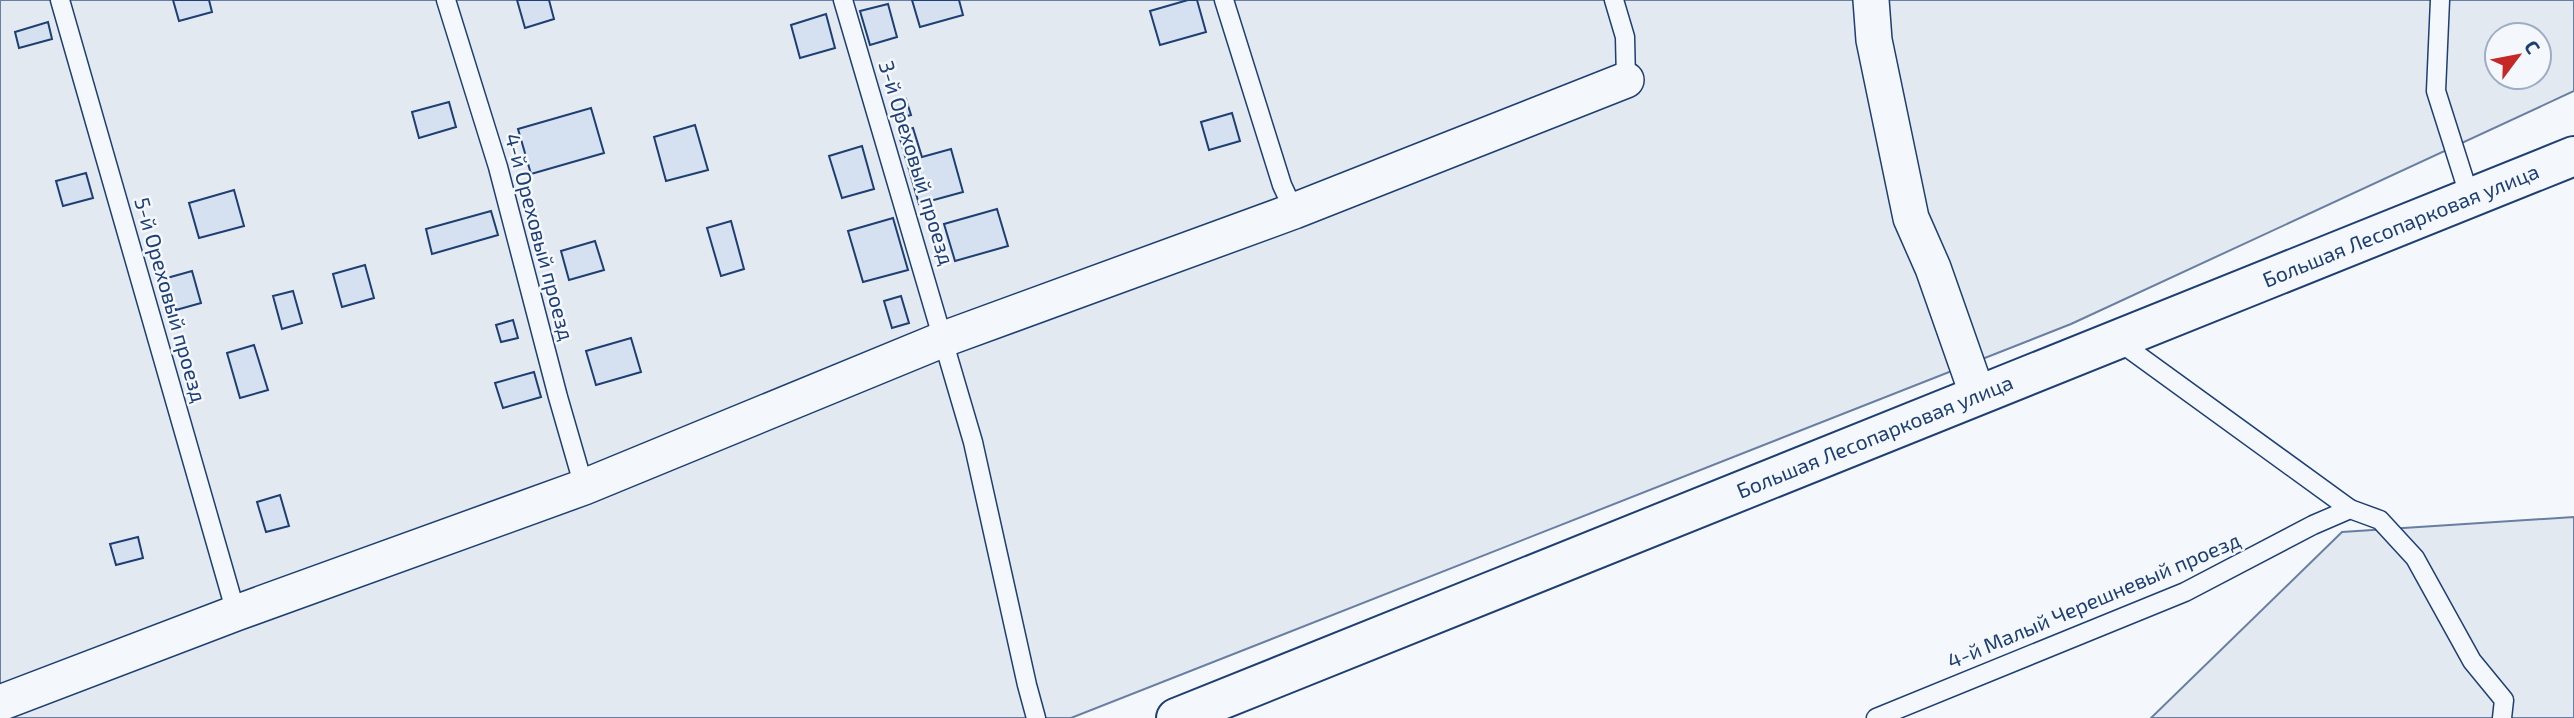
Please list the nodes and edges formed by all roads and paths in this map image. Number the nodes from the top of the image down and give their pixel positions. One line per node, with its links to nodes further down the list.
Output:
1 (60, 0): 17 (lane, 5-й Ореховый проезд)
2 (446, 0): 15 (lane, 4-й Ореховый проезд)
3 (843, 0): 12 (lane, 3-й Ореховый проезд)
4 (1224, 0): 11 (lane)
5 (1614, 0): 8 (lane)
6 (1871, 0): 14 (street)
7 (2440, 0): 10 (lane)
8 (1626, 80): 11 (street)
9 (2574, 156): 10 (main road, Большая Лесопарковая улица)
10 (2470, 198): 13 (main road, Большая Лесопарковая улица)
11 (1294, 211): 12 (street)
12 (944, 339): 15 (street); 19 (lane, 3-й Ореховый проезд)
13 (2117, 340): 14 (main road, Большая Лесопарковая улица); 16 (lane)
14 (1978, 396): 20 (main road, Большая Лесопарковая улица)
15 (584, 487): 17 (street)
16 (2350, 509): 21 (lane, 4-й Малый Черешневый проезд); 22 (lane)
17 (236, 613): 18 (street)
18 (0, 703)
19 (1036, 718)
20 (1177, 718)
21 (1875, 718)
22 (2502, 718)

